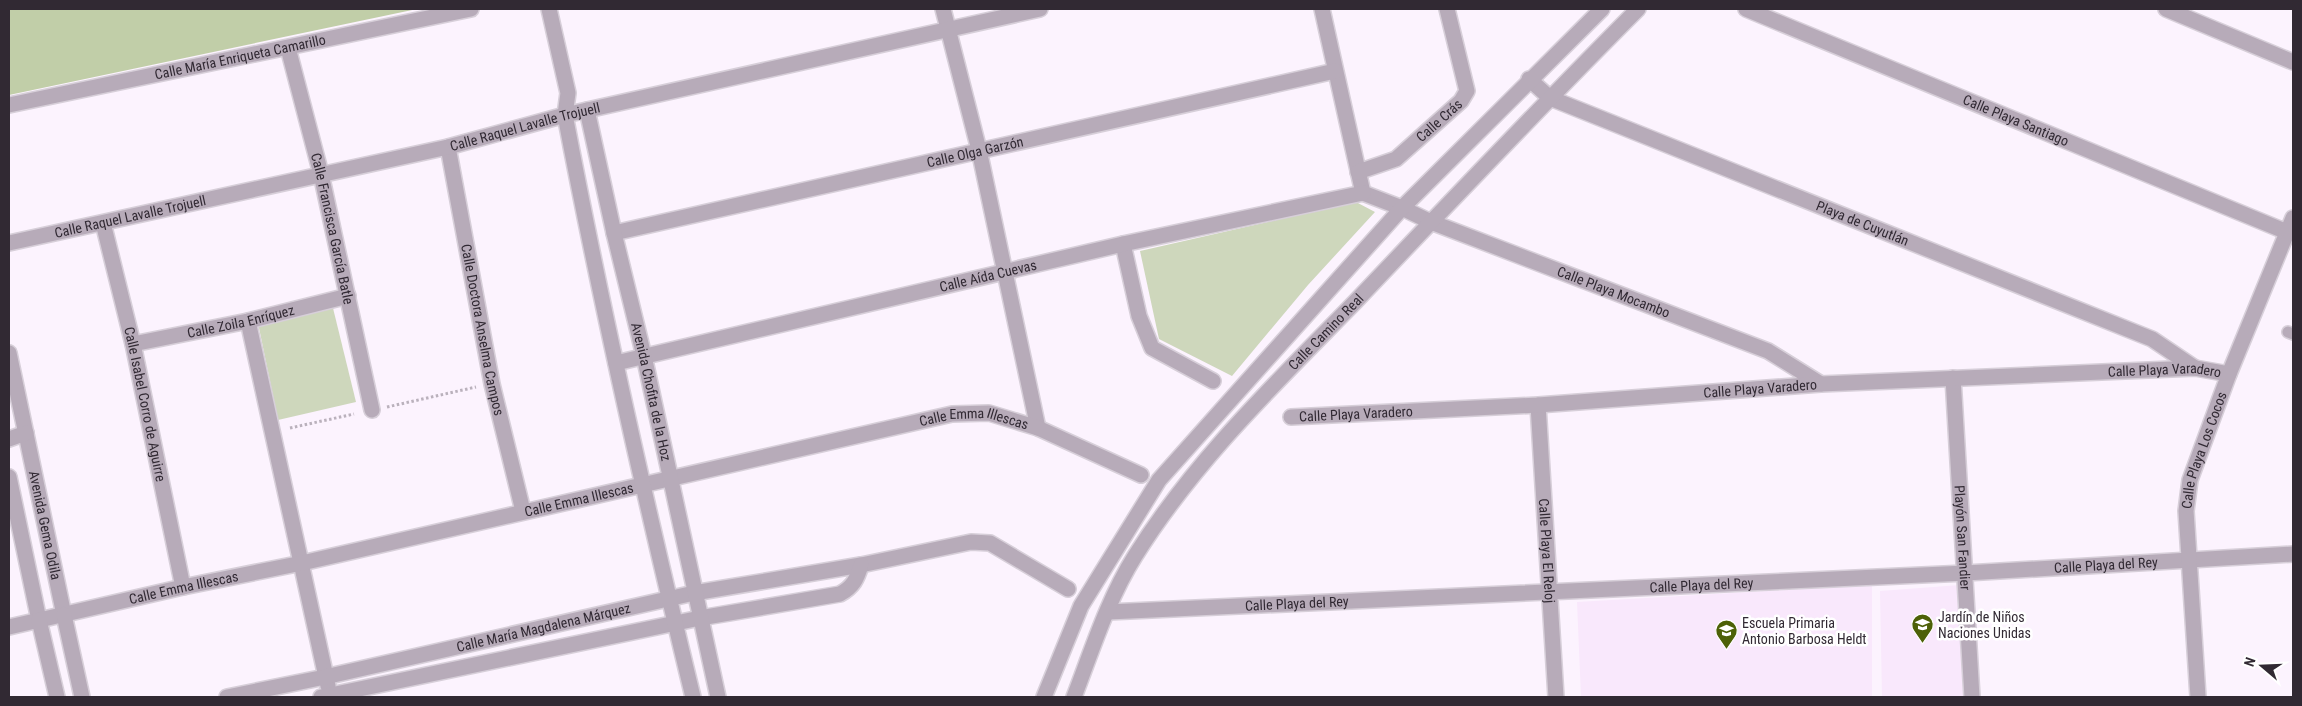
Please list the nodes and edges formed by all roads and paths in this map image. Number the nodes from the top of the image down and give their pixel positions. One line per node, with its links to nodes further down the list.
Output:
1 (471, 9): 12 (street, Calle María Enriqueta Camarillo)
2 (550, 9): 16 (street, Avenida Chofita de la Hoz)
3 (943, 9): 11 (street)
4 (1040, 9): 11 (street, Calle Raquel Lavalle Trojuell)
5 (1322, 9): 14 (street)
6 (1447, 9): 23 (street, Calle Crás)
7 (1602, 9): 15 (street, Calle Camino Real)
8 (1638, 9): 17 (street, Calle Camino Real)
9 (1746, 9): 29 (street, Calle Playa Santiago)
10 (2166, 9): 13 (street)
11 (949, 28): 19 (street, Calle Raquel Lavalle Trojuell); 22 (street)
12 (288, 48): 18 (street, Calle María Enriqueta Camarillo); 24 (street, Calle Francisca García Batle)
13 (2293, 62)
14 (1335, 71): 22 (street, Calle Olga Garzón); 23 (street)
15 (1529, 79): 17 (street, Playa de Cuyutlán); 26 (street, Calle Camino Real)
16 (568, 93): 19 (street); 20 (street, Avenida Chofita de la Hoz)
17 (1550, 98): 27 (street, Calle Camino Real); 40 (street, Playa de Cuyutlán)
18 (9, 106)
19 (587, 110): 20 (street, Calle Raquel Lavalle Trojuell); 30 (street, Avenida Chofita de la Hoz)
20 (565, 115): 21 (street, Calle Raquel Lavalle Trojuell); 39 (street, Avenida Chofita de la Hoz)
21 (448, 147): 24 (street, Calle Raquel Lavalle Trojuell); 55 (street, Calle Doctora Anselma Campos)
22 (979, 150): 30 (street, Calle Olga Garzón); 33 (street)
23 (1358, 172): 25 (street)
24 (321, 174): 28 (street, Calle Raquel Lavalle Trojuell); 34 (street, Calle Francisca García Batle)
25 (1363, 193): 26 (street, Calle Playa Mocambo); 32 (street, Calle Aída Cuevas)
26 (1402, 208): 27 (street, Calle Playa Mocambo); 79 (street, Calle Camino Real)
27 (1431, 222): 44 (street, Calle Playa Mocambo); 66 (street, Calle Camino Real)
28 (103, 224): 31 (street, Calle Raquel Lavalle Trojuell); 36 (street, Calle Isabel Corro de Aguirre)
29 (2290, 225): 41 (street, Calle Playa Los Cocos)
30 (614, 233): 38 (street, Avenida Chofita de la Hoz)
31 (9, 243)
32 (1123, 244): 33 (street, Calle Aída Cuevas); 43 (street)
33 (1006, 272): 38 (street, Calle Aída Cuevas); 48 (street)
34 (348, 296): 35 (street, Calle Zoila Enríquez); 46 (street, Calle Francisca García Batle)
35 (248, 321): 36 (street, Calle Zoila Enríquez); 58 (street)
36 (133, 344): 61 (street, Calle Isabel Corro de Aguirre)
37 (9, 353): 49 (street, Avenida Gema Odila)
38 (644, 356): 39 (street, Calle Aída Cuevas); 53 (street, Avenida Chofita de la Hoz)
39 (616, 363): 54 (street, Avenida Chofita de la Hoz)
40 (2194, 368): 41 (street, Calle Playa Varadero); 42 (street, Calle Playa Varadero)
41 (2229, 374): 57 (street, Calle Playa Los Cocos)
42 (1953, 378): 44 (street, Calle Playa Varadero); 60 (street, Playón San Fandier)
43 (1213, 381)
44 (1821, 384): 45 (street, Calle Playa Varadero)
45 (1538, 405): 47 (street, Calle Playa Varadero); 63 (street, Calle Playa El Reloj)
46 (372, 410)
47 (1291, 417)
48 (1038, 428): 51 (street, Calle Emma Illescas); 53 (street, Calle Emma Illescas)
49 (26, 433): 50 (street); 67 (street, Avenida Gema Odila)
50 (9, 439)
51 (1141, 475)
52 (9, 476): 69 (street, Avenida Gema Odila)
53 (670, 477): 54 (street, Calle Emma Illescas); 64 (street, Avenida Chofita de la Hoz)
54 (642, 484): 55 (street, Calle Emma Illescas); 65 (street, Avenida Chofita de la Hoz)
55 (523, 511): 58 (street, Calle Emma Illescas)
56 (2293, 554): 57 (street, Calle Playa del Rey)
57 (2188, 559): 60 (street, Calle Playa del Rey); 83 (street, Calle Playa Los Cocos)
58 (302, 563): 61 (street, Calle Emma Illescas); 72 (street)
59 (861, 565): 62 (street, Calle María Magdalena Márquez); 64 (street, Calle María Magdalena Márquez); 68 (street, Calle María Magdalena Márquez)
60 (1966, 574): 63 (street, Calle Playa del Rey); 82 (street, Playón San Fandier)
61 (183, 588): 67 (street, Calle Emma Illescas)
62 (1068, 589)
63 (1549, 592): 66 (street, Calle Playa del Rey); 81 (street, Calle Playa El Reloj)
64 (694, 593): 65 (street, Calle María Magdalena Márquez); 68 (street, Avenida Chofita de la Hoz)
65 (668, 600): 70 (street, Avenida Chofita de la Hoz); 72 (street, Calle María Magdalena Márquez)
66 (1108, 612): 80 (street, Calle Camino Real)
67 (64, 616): 69 (street, Calle Emma Illescas); 74 (street, Avenida Gema Odila)
68 (700, 618): 70 (street, Calle María Magdalena Márquez); 78 (street, Avenida Chofita de la Hoz)
69 (39, 620): 71 (street, Calle Emma Illescas); 73 (street, Avenida Gema Odila)
70 (675, 624): 76 (street, Calle María Magdalena Márquez); 77 (street, Avenida Chofita de la Hoz)
71 (9, 627)
72 (325, 677): 75 (street, Calle María Magdalena Márquez); 76 (street)
73 (57, 697)
74 (82, 697)
75 (227, 697)
76 (328, 697)
77 (693, 697)
78 (718, 697)
79 (1044, 697)
80 (1074, 697)
81 (1556, 697)
82 (1972, 697)
83 (2198, 697)

